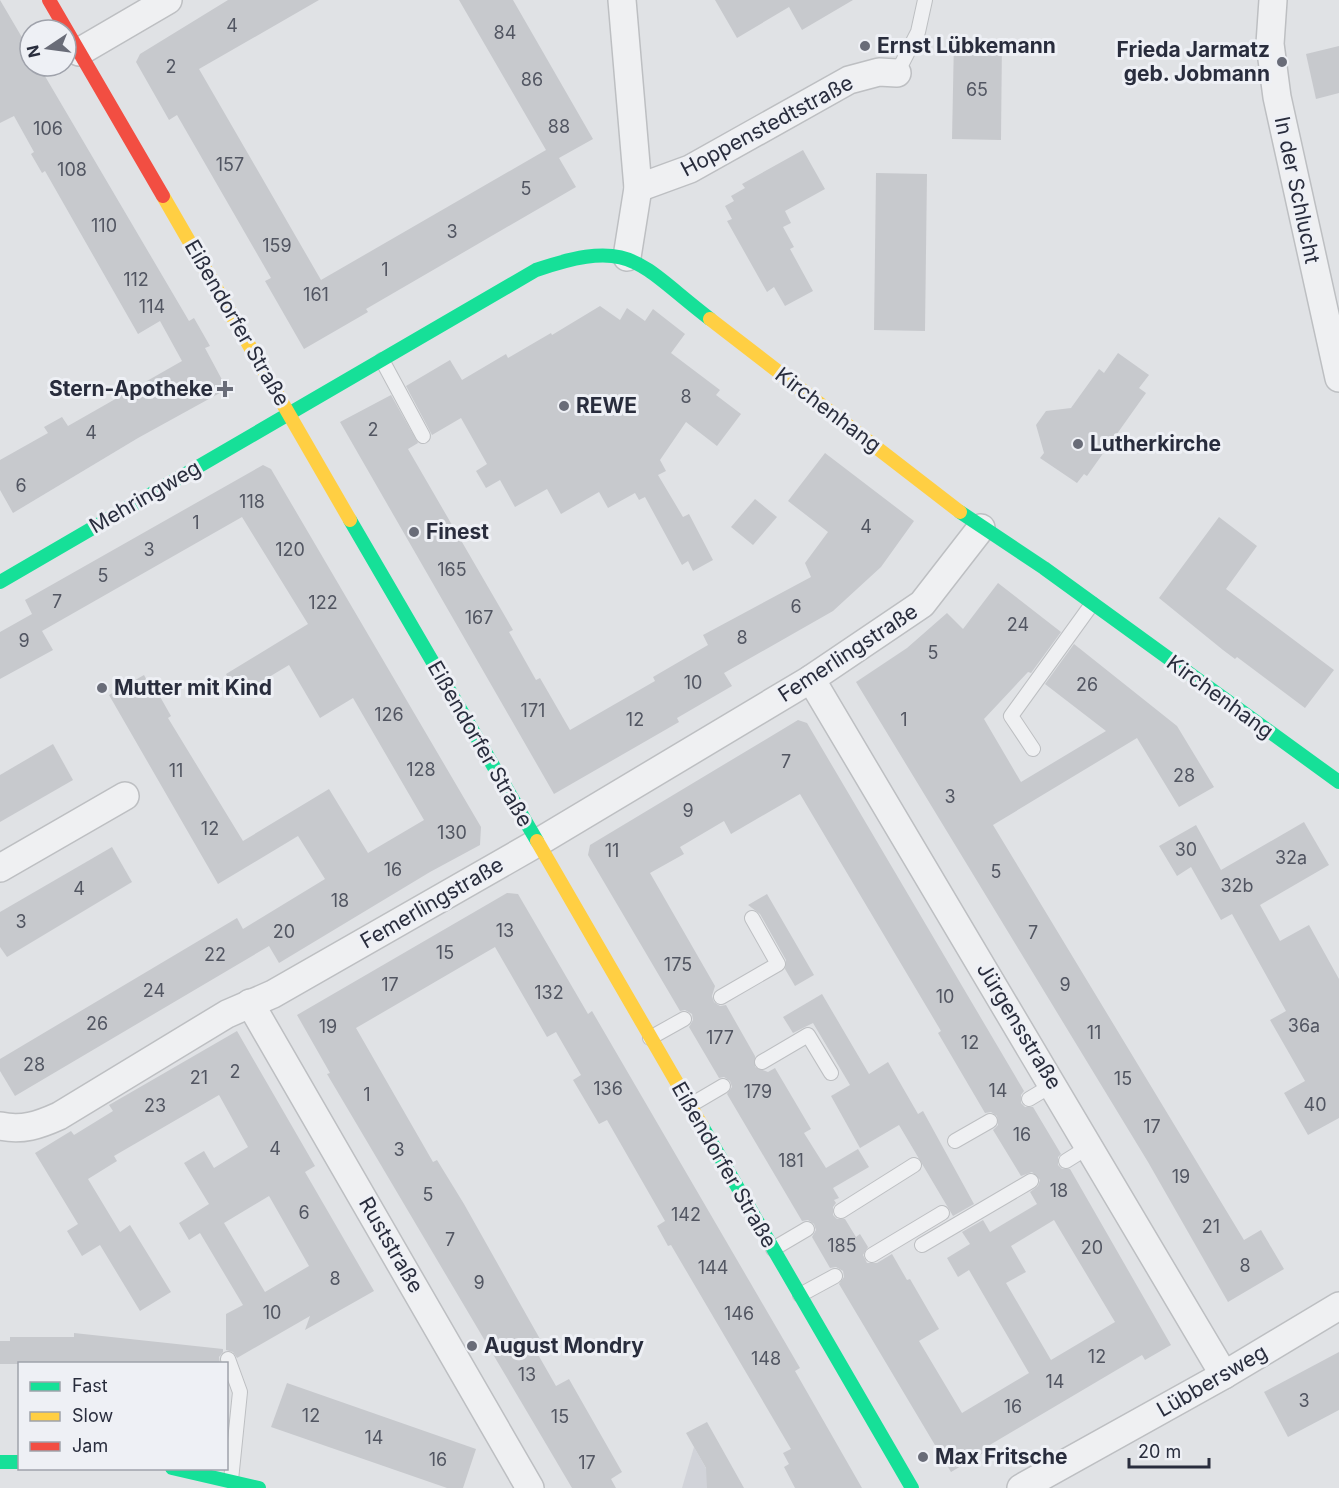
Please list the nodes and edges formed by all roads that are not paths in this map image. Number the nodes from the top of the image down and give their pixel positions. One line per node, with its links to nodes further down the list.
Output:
1 (49, 0): 6 (main road, Eißendorfer Straße)
2 (168, 0): 6 (street)
3 (622, 0): 8 (street)
4 (925, 0): 7 (lane)
5 (1273, 5): 11 (street, In der Schlucht)
6 (79, 52): 12 (main road, Eißendorfer Straße)
7 (897, 73): 8 (street, Hoppenstedtstraße)
8 (638, 188): 9 (street)
9 (627, 257): 10 (main road, Kirchenhang); 14 (main road, Kirchenhang)
10 (382, 360): 12 (main road, Kirchenhang); 13 (lane)
11 (1339, 378)
12 (290, 413): 15 (main road, Mehringweg); 21 (main road, Eißendorfer Straße)
13 (423, 436)
14 (981, 528): 16 (main road, Kirchenhang); 17 (street, Femerlingstraße)
15 (0, 582)
16 (1092, 604): 18 (lane); 19 (main road, Kirchenhang)
17 (812, 679): 21 (street, Femerlingstraße); 30 (street, Jürgensstraße)
18 (1033, 749)
19 (1339, 782)
20 (125, 796): 22 (street)
21 (537, 843): 25 (street, Femerlingstraße); 27 (main road, Eißendorfer Straße)
22 (0, 868)
23 (752, 918): 24 (lane)
24 (721, 997)
25 (256, 1013): 35 (street, Femerlingstraße); 57 (street, Ruststraße)
26 (684, 1019): 27 (lane)
27 (650, 1038): 33 (main road, Eißendorfer Straße)
28 (762, 1062): 29 (lane)
29 (831, 1073)
30 (1054, 1084): 32 (lane); 37 (street, Jürgensstraße)
31 (723, 1086): 33 (lane)
32 (1029, 1099)
33 (689, 1106): 45 (main road, Eißendorfer Straße)
34 (990, 1121): 36 (lane)
35 (0, 1126)
36 (955, 1141)
37 (1090, 1146): 38 (lane); 51 (street, Jürgensstraße)
38 (1066, 1161)
39 (914, 1165): 41 (lane)
40 (1031, 1181): 44 (lane)
41 (841, 1211)
42 (942, 1213): 46 (lane)
43 (807, 1229): 45 (lane)
44 (922, 1245)
45 (773, 1250): 48 (main road, Eißendorfer Straße)
46 (872, 1255)
47 (835, 1276): 48 (lane)
48 (800, 1295): 58 (main road, Eißendorfer Straße)
49 (1339, 1306): 51 (street, Lübbersweg)
50 (228, 1359): 55 (lane)
51 (1224, 1375): 59 (street, Lübbersweg)
52 (0, 1462): 53 (main road)
53 (18, 1462)
54 (182, 1470): 55 (main road)
55 (231, 1480): 56 (main road)
56 (259, 1488)
57 (530, 1488)
58 (912, 1488)
59 (1021, 1488)

